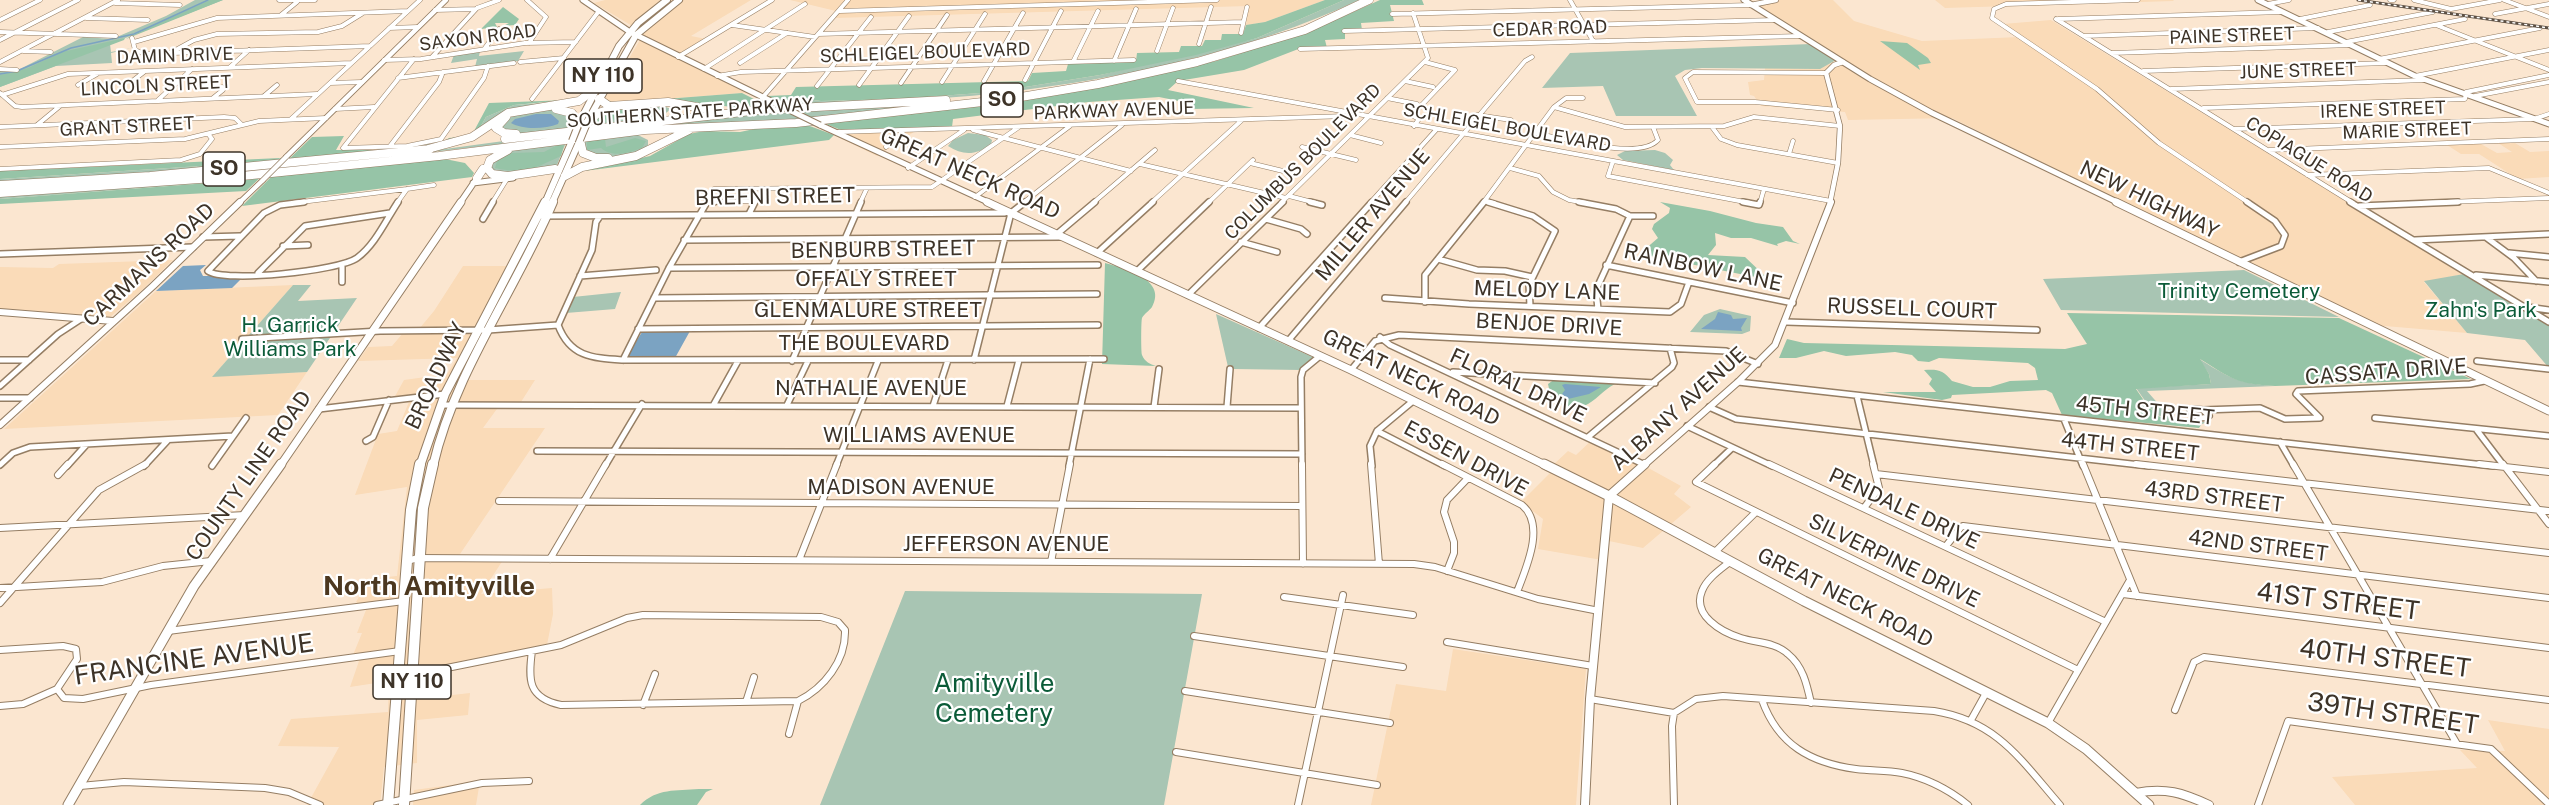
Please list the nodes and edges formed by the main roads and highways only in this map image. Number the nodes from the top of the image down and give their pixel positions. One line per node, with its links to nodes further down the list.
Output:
1 (583, 0): 8 (main road, GREAT NECK ROAD)
2 (667, 0): 8 (main road, NY 110)
3 (679, 0): 8 (main road, NY 110)
4 (1364, 0): 12 (highway, SOUTHERN STATE PARKWAY / SO)
5 (1370, 0): 15 (highway, SOUTHERN STATE PARKWAY / SO)
6 (1744, 0): 37 (main road, NEW HIGHWAY)
7 (2258, 0): 10 (main road)
8 (633, 33): 9 (main road, BROADWAY / NY 110); 11 (main road, BROADWAY / NY 110); 48 (main road, GREAT NECK ROAD, bridge)
9 (595, 89): 13 (main road, BROADWAY / NY 110); 21 (highway)
10 (2467, 96): 16 (main road); 16 (main road)
11 (599, 99): 12 (highway); 13 (main road, BROADWAY / NY 110)
12 (760, 110): 14 (highway, SOUTHERN STATE PARKWAY / SO)
13 (583, 123): 14 (highway); 18 (highway); 19 (main road, BROADWAY / NY 110, bridge)
14 (636, 123): 18 (highway, SOUTHERN STATE PARKWAY / SO)
15 (707, 126): 17 (highway, SOUTHERN STATE PARKWAY / SO); 29 (highway)
16 (2549, 126)
17 (620, 132): 19 (highway); 20 (highway, SOUTHERN STATE PARKWAY / SO)
18 (535, 135): 21 (highway, SOUTHERN STATE PARKWAY / SO)
19 (576, 141): 25 (main road, BROADWAY / NY 110); 29 (main road, BROADWAY / NY 110)
20 (528, 144): 22 (highway); 24 (highway, SOUTHERN STATE PARKWAY / SO)
21 (429, 149): 32 (highway, SOUTHERN STATE PARKWAY / SO)
22 (503, 152): 23 (highway); 27 (highway)
23 (469, 155): 24 (highway); 26 (highway)
24 (439, 156): 33 (highway, SOUTHERN STATE PARKWAY / SO)
25 (564, 162): 27 (highway); 29 (main road, BROADWAY / NY 110)
26 (483, 169): 30 (highway); 31 (highway)
27 (555, 169): 28 (highway)
28 (544, 174): 29 (main road); 30 (main road)
29 (560, 177): 34 (main road, BROADWAY / NY 110)
30 (507, 179): 31 (main road)
31 (475, 180): 47 (main road, COUNTY LINE ROAD)
32 (0, 185)
33 (0, 193)
34 (514, 271): 35 (main road, BROADWAY / NY 110); 39 (main road, BROADWAY / NY 110)
35 (488, 330): 36 (main road, BROADWAY / NY 110)
36 (451, 404): 38 (main road, BROADWAY / NY 110)
37 (2549, 411)
38 (423, 508): 39 (main road); 40 (main road, BROADWAY / NY 110)
39 (411, 510): 40 (main road, BROADWAY / NY 110)
40 (412, 559): 41 (main road, BROADWAY / NY 110); 42 (main road, BROADWAY / NY 110)
41 (403, 618): 42 (main road); 43 (main road, BROADWAY / NY 110)
42 (414, 645): 44 (main road, BROADWAY / NY 110)
43 (400, 651): 44 (main road); 46 (main road, BROADWAY / NY 110)
44 (412, 675): 45 (main road, BROADWAY / NY 110)
45 (404, 801)
46 (388, 804)
47 (68, 805)
48 (2149, 805)

